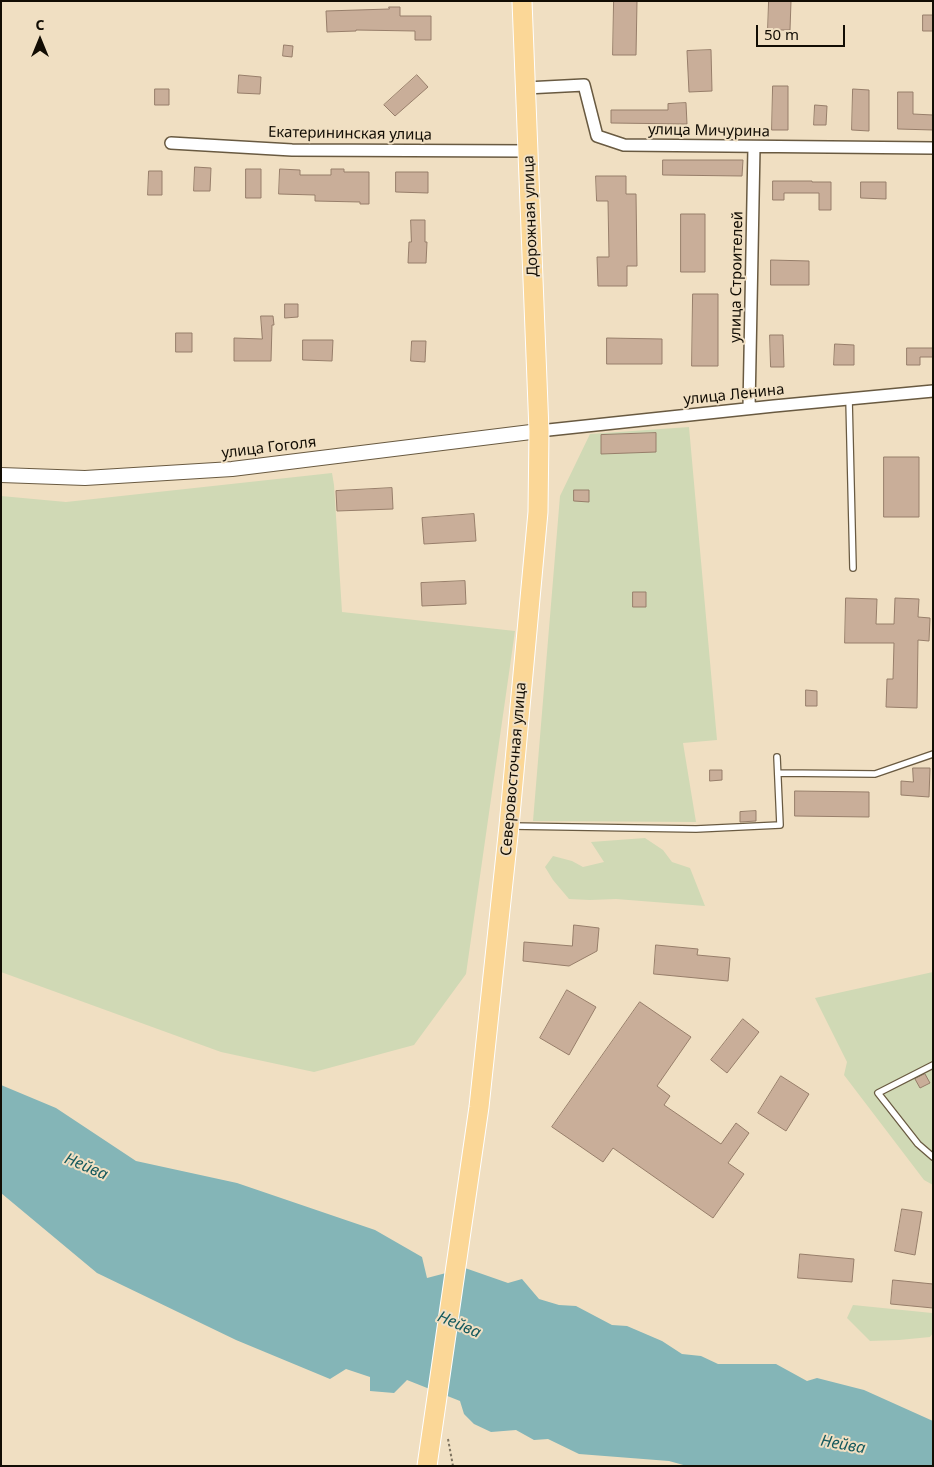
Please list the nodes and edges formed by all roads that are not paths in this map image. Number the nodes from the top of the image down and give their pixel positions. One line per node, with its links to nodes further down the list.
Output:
1 (522, 1): 2 (main road, Дорожная улица)
2 (526, 88): 4 (street, улица Мичурина); 6 (main road, Дорожная улица)
3 (171, 143): 6 (street, Екатерининская улица)
4 (754, 146): 5 (street, улица Мичурина); 9 (street, улица Строителей)
5 (933, 148)
6 (528, 151): 10 (main road, Дорожная улица)
7 (933, 391): 8 (street, улица Ленина)
8 (849, 398): 9 (street, улица Ленина); 12 (lane)
9 (749, 408): 10 (street, улица Ленина)
10 (540, 431): 11 (street, улица Гоголя); 16 (main road, Северовосточная улица)
11 (1, 475)
12 (852, 568)
13 (933, 754): 15 (lane)
14 (777, 757): 15 (lane)
15 (778, 773): 16 (lane)
16 (509, 826): 19 (main road, Северовосточная улица)
17 (933, 1065): 18 (lane)
18 (933, 1157)
19 (427, 1466)

